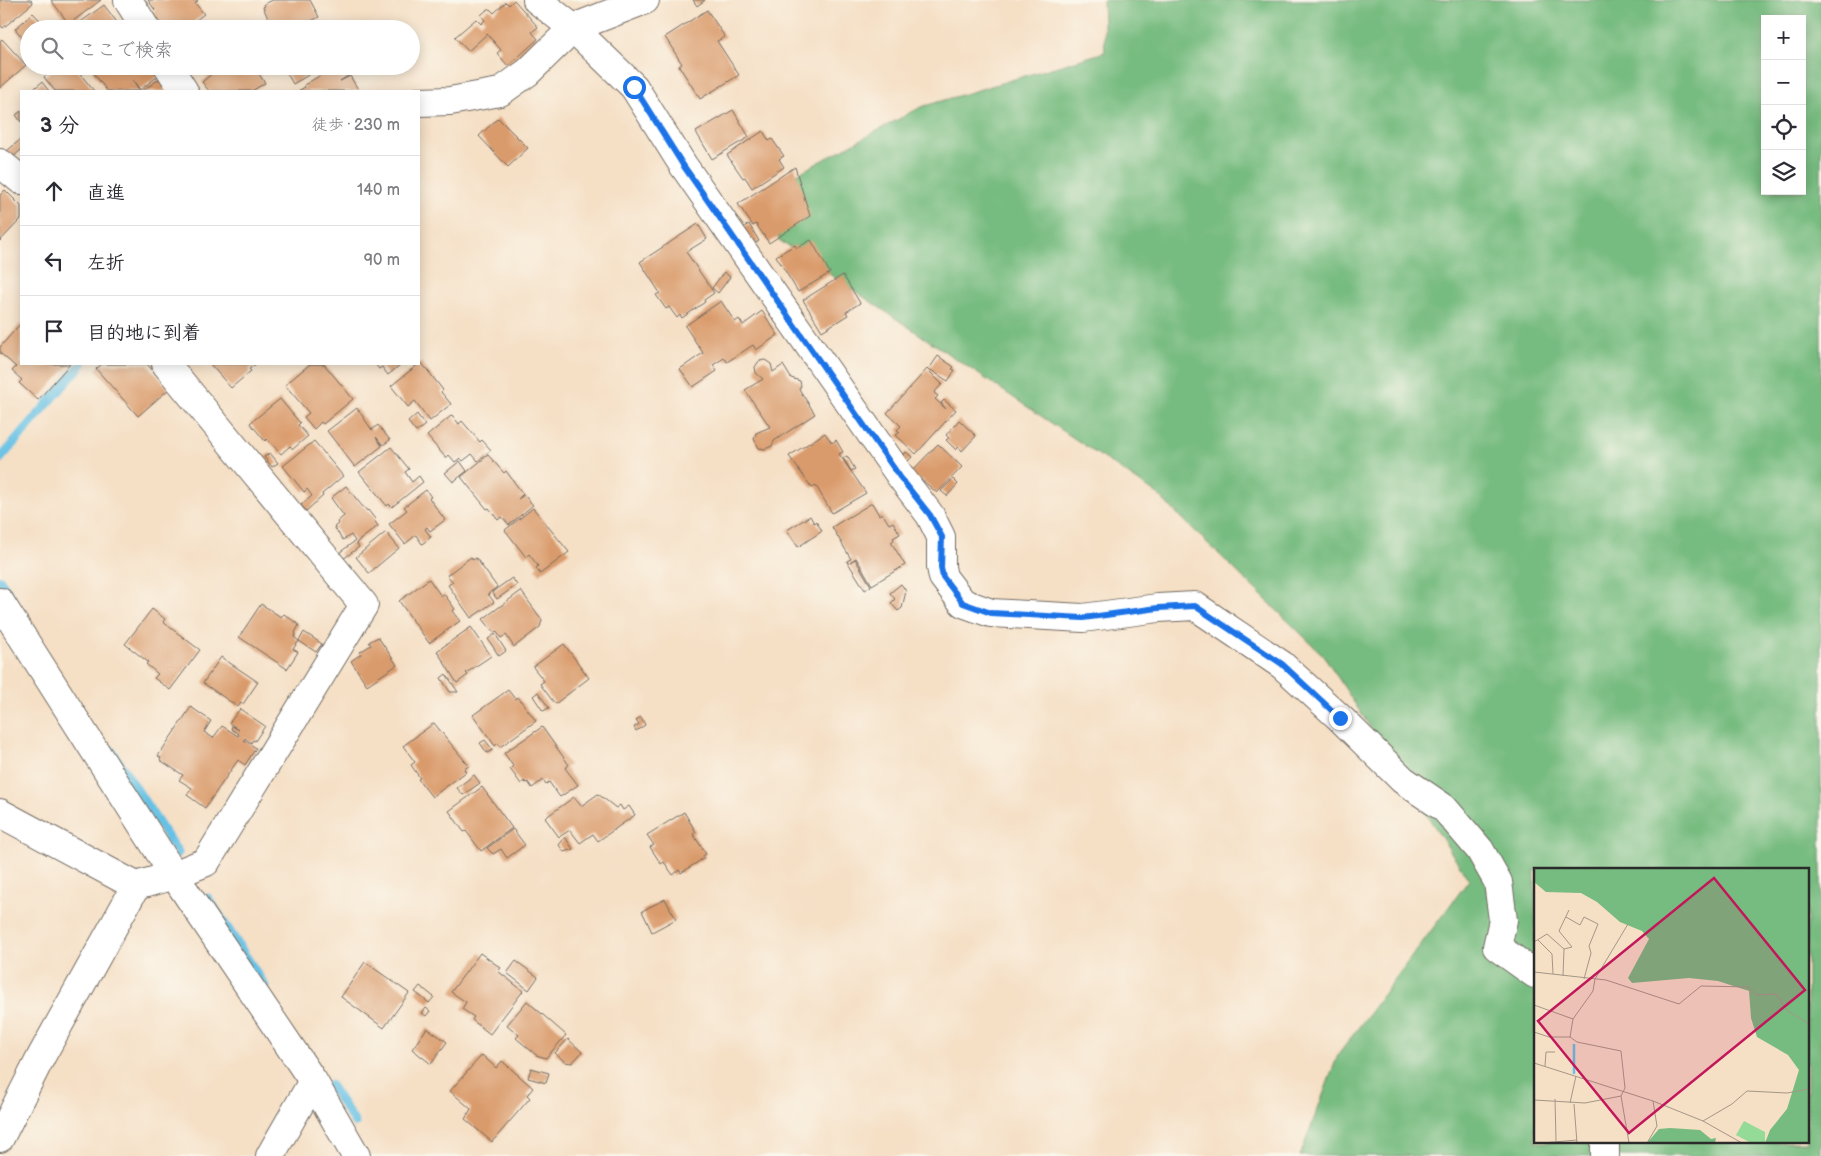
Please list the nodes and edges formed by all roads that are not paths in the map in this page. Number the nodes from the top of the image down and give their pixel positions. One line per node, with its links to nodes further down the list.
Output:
1 (128, 0): 4 (street)
2 (537, 0): 5 (street)
3 (645, 0): 5 (street)
4 (140, 20)
5 (573, 28): 8 (street); 16 (street)
6 (174, 75): 7 (street)
7 (183, 90)
8 (420, 102)
9 (0, 163): 10 (street)
10 (20, 179)
11 (167, 365): 14 (street)
12 (0, 602): 14 (street)
13 (0, 813): 15 (street)
14 (174, 875): 15 (street); 17 (street)
15 (136, 886): 18 (street)
16 (1534, 973)
17 (313, 1081): 19 (street); 20 (street)
18 (0, 1138)
19 (270, 1156)
20 (356, 1156)

